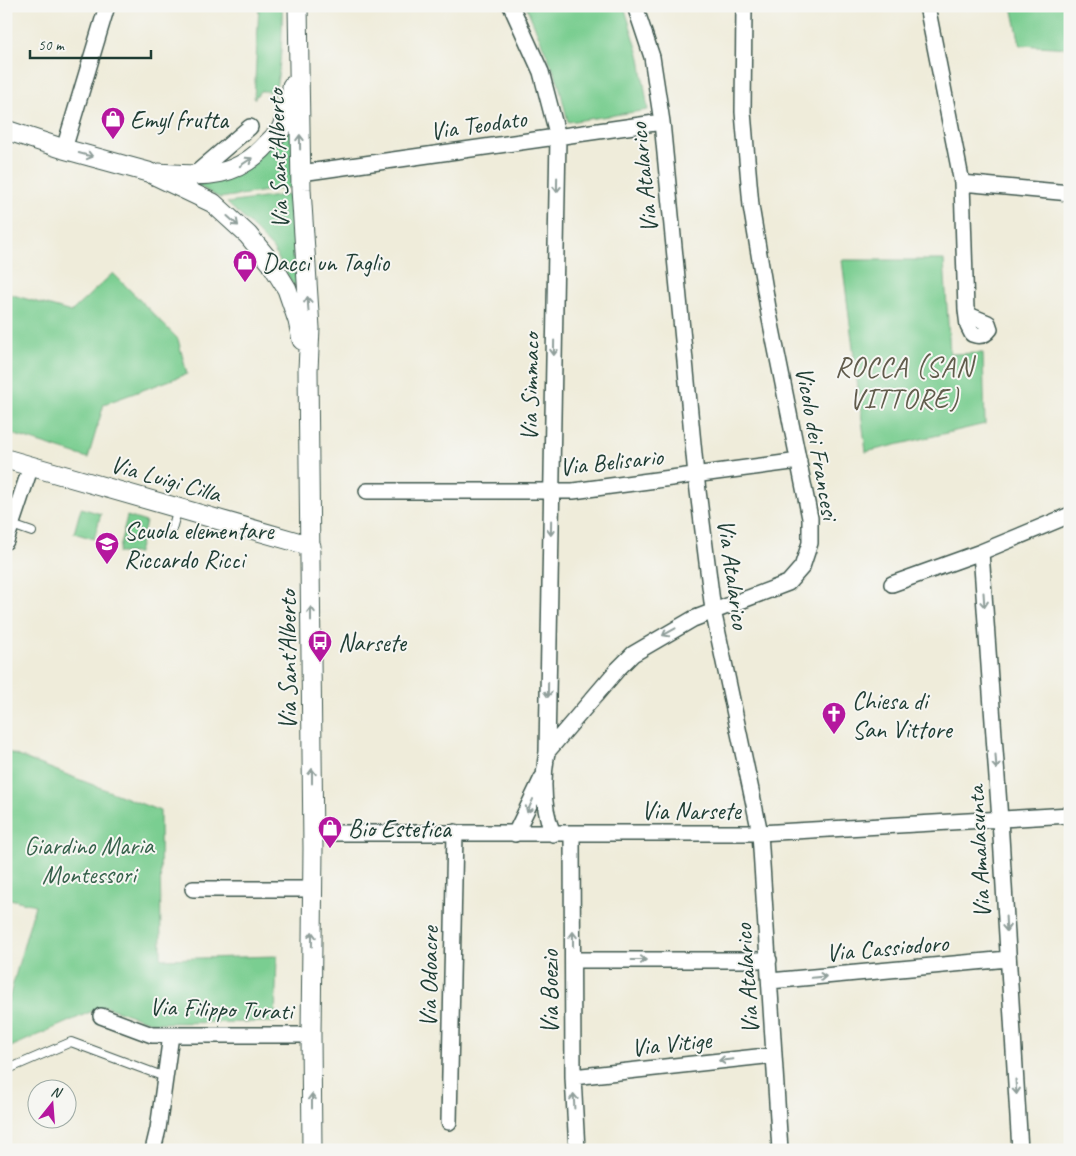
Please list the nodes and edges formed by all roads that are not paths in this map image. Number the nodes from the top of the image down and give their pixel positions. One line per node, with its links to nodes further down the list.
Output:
1 (107, 6): 11 (street)
2 (298, 6): 13 (street, Via Sant'Alberto, one-way to 2); 14 (street, Via Sant'Alberto, one-way to 2)
3 (511, 6): 10 (street, Via Simmaco)
4 (635, 6): 7 (street, Via Atalarico)
5 (744, 6): 20 (street, Vicolo dei Francesi)
6 (927, 6): 15 (street)
7 (662, 122): 10 (street, Via Teodato); 22 (street, Via Atalarico)
8 (250, 127): 14 (street, Via Sant'Alberto)
9 (6, 130): 11 (street, Via Sant'Alberto)
10 (558, 137): 13 (street, Via Teodato); 24 (street, Via Simmaco, one-way to 24)
11 (64, 149): 12 (street, Via Sant'Alberto, one-way to 12)
12 (148, 172): 14 (street, Via Sant'Alberto); 18 (street, Via Sant'Alberto, one-way to 18)
13 (300, 173): 18 (street, Via Sant'Alberto, one-way to 13)
14 (194, 175)
15 (962, 183): 16 (street); 17 (street)
16 (1070, 193)
17 (966, 310)
18 (308, 370): 31 (street, Via Sant'Alberto)
19 (6, 459): 21 (street, Via Luigi Cilla)
20 (799, 461): 22 (street, Via Belisario); 34 (street, Vicolo dei Francesi)
21 (31, 466): 25 (street, Via Luigi Cilla); 27 (street)
22 (696, 475): 24 (street, Via Belisario); 34 (street, Via Atalarico)
23 (367, 491): 24 (street, Via Belisario)
24 (551, 491): 35 (street, Via Simmaco, one-way to 35)
25 (178, 508): 28 (lane); 31 (street, Via Luigi Cilla)
26 (1070, 515): 32 (street)
27 (12, 525): 29 (lane); 30 (street)
28 (172, 529)
29 (32, 532)
30 (6, 541)
31 (311, 546): 41 (street, Via Sant'Alberto, one-way to 31)
32 (981, 552): 33 (street); 38 (street, Via Amalasunta, one-way to 38)
33 (892, 584)
34 (713, 610): 35 (street, Vicolo dei Francesi, one-way to 35); 40 (street, Via Atalarico)
35 (546, 752): 36 (street, Via Simmaco)
36 (542, 777): 42 (street, Via Simmaco, one-way to 42); 43 (street, Via Simmaco)
37 (1070, 815): 38 (street, Via Narsete)
38 (1000, 820): 40 (street, Via Narsete); 47 (street, Via Amalasunta, one-way to 47)
39 (455, 832): 41 (street, Via Narsete); 42 (street, Via Narsete); 58 (street, Via Odoacre)
40 (760, 833): 44 (street, Via Narsete); 49 (street, Via Atalarico)
41 (313, 834): 46 (street, Via Sant'Alberto)
42 (515, 834): 43 (street, Via Narsete)
43 (553, 834): 44 (street, Via Narsete)
44 (572, 834): 48 (street, Via Boezio, one-way to 44)
45 (193, 889): 46 (street)
46 (313, 889): 53 (street, Via Sant'Alberto, one-way to 46)
47 (1008, 959): 50 (street, Via Cassiodoro, one-way to 47); 63 (street, Via Amalasunta, one-way to 63)
48 (573, 960): 49 (street, one-way to 49); 57 (street, Via Boezio)
49 (768, 960): 50 (street, Via Atalarico)
50 (770, 982): 54 (street, Via Atalarico)
51 (102, 1016): 52 (street, Via Filippo Turati)
52 (171, 1035): 53 (street, Via Filippo Turati); 56 (street)
53 (311, 1035): 60 (street, Via Sant'Alberto, one-way to 53)
54 (774, 1055): 57 (street, Via Vitige, one-way to 57); 62 (street, Via Atalarico)
55 (6, 1070): 56 (lane)
56 (165, 1077): 59 (street)
57 (573, 1077): 61 (street, Via Boezio, one-way to 57)
58 (449, 1122)
59 (153, 1150)
60 (312, 1150)
61 (577, 1150)
62 (780, 1150)
63 (1020, 1150)

